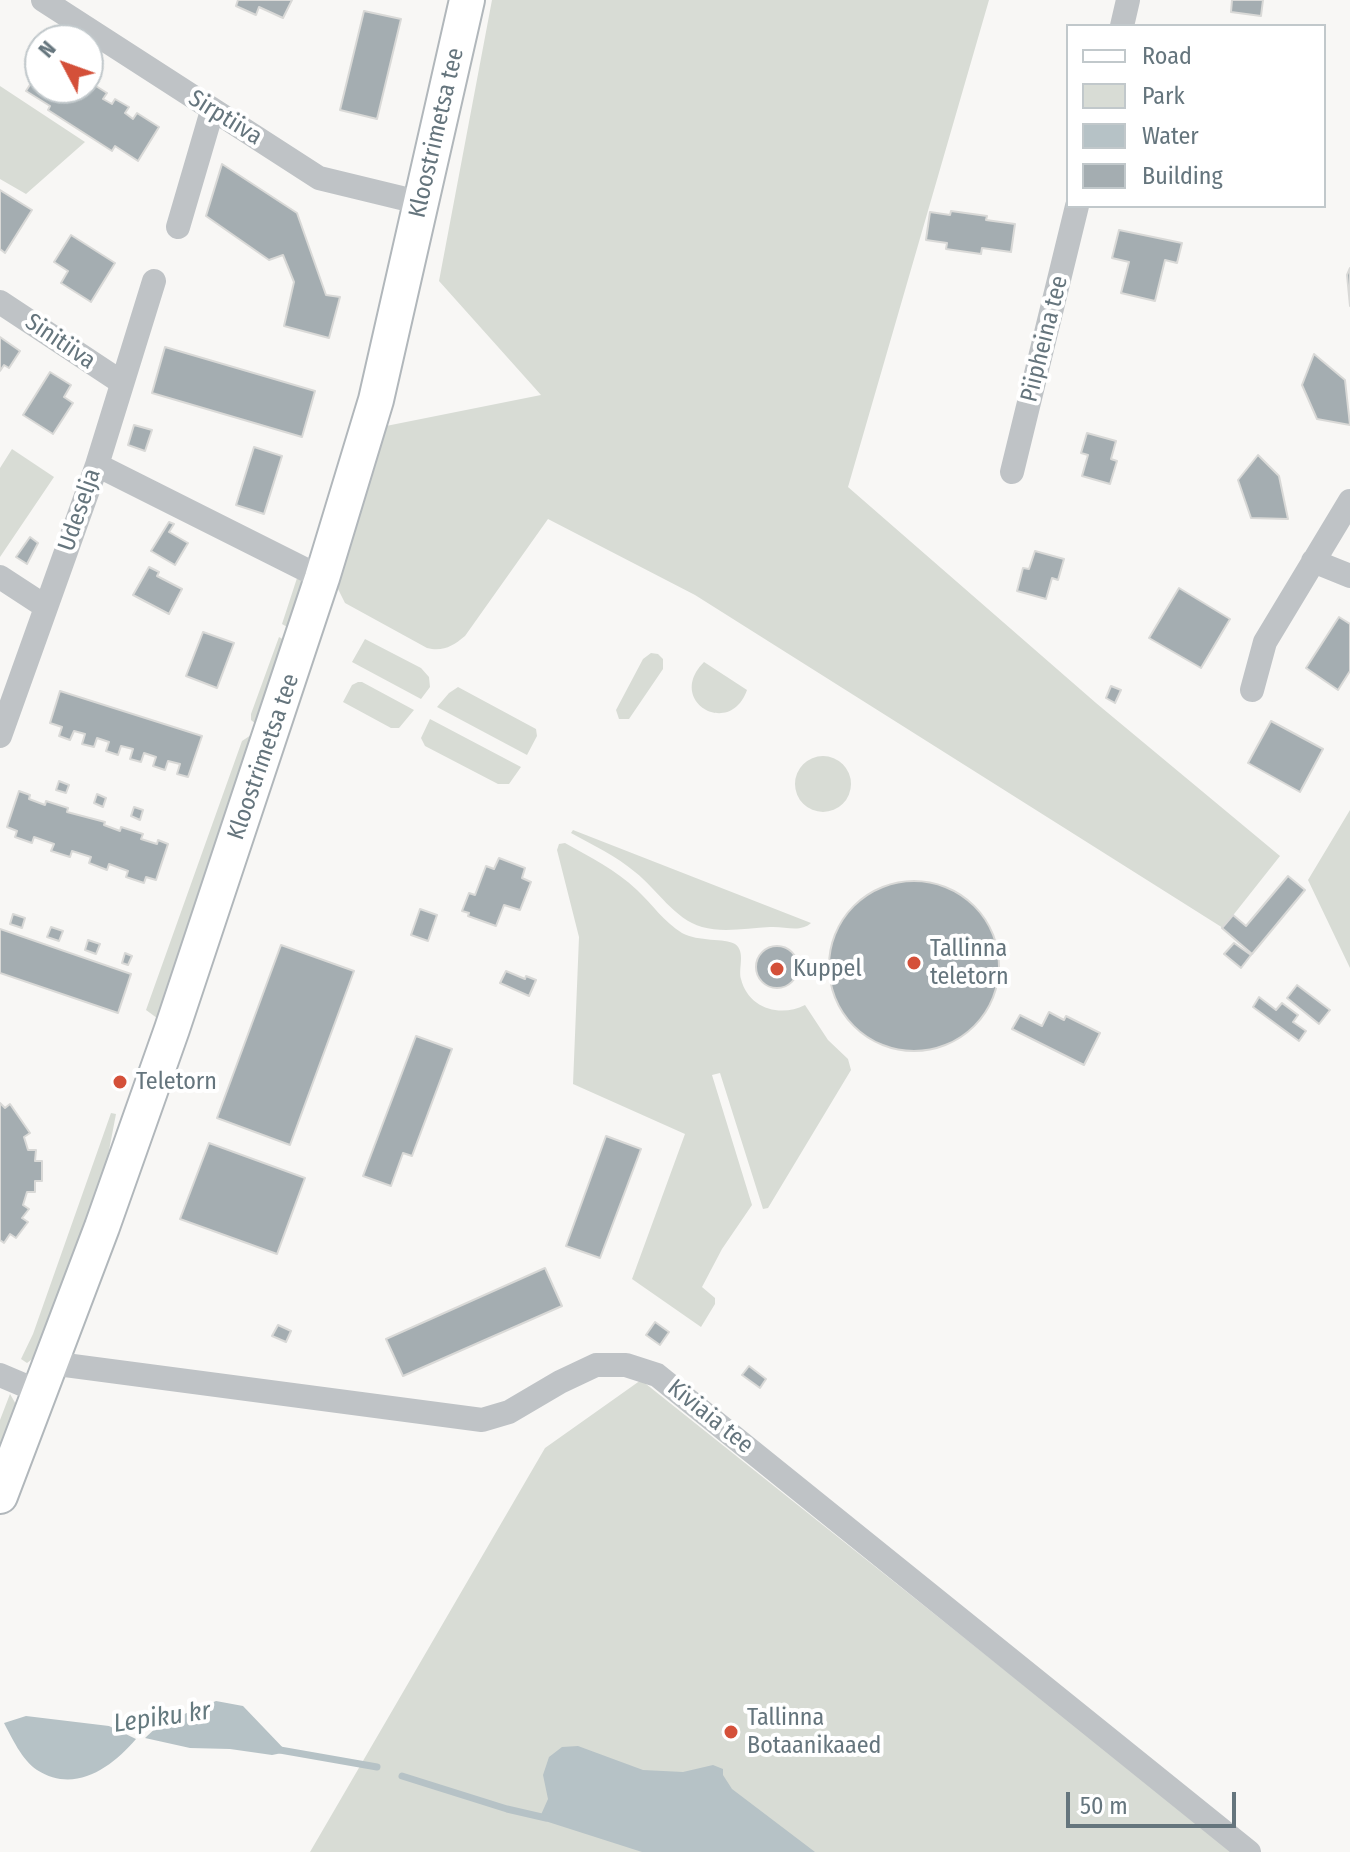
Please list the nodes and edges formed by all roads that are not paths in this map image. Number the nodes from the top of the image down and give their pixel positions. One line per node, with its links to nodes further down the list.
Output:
1 (467, 0): 6 (main road, Kloostrimetsa tee)
2 (1128, 0): 4 (street)
3 (50, 2): 5 (street, Sirptiiva)
4 (1122, 24)
5 (212, 111): 6 (street, Sirptiiva); 8 (street)
6 (422, 203): 18 (main road, Kloostrimetsa tee)
7 (1077, 208): 13 (street, Piipheina tee)
8 (178, 227)
9 (154, 281): 11 (street, Udeselja)
10 (0, 302): 11 (street, Sinitiiva)
11 (121, 382): 12 (street, Udeselja)
12 (97, 465): 18 (street); 19 (street, Udeselja)
13 (1012, 472)
14 (1350, 501): 15 (street)
15 (1313, 561): 16 (street); 20 (street)
16 (1350, 576)
17 (0, 577): 19 (street)
18 (322, 578): 23 (main road, Kloostrimetsa tee)
19 (46, 607): 21 (street, Udeselja)
20 (1252, 690)
21 (0, 736)
22 (0, 1375): 23 (street, Kiviaia tee)
23 (45, 1378): 24 (main road, Kloostrimetsa tee); 25 (street, Kiviaia tee)
24 (0, 1496)
25 (1249, 1852)

